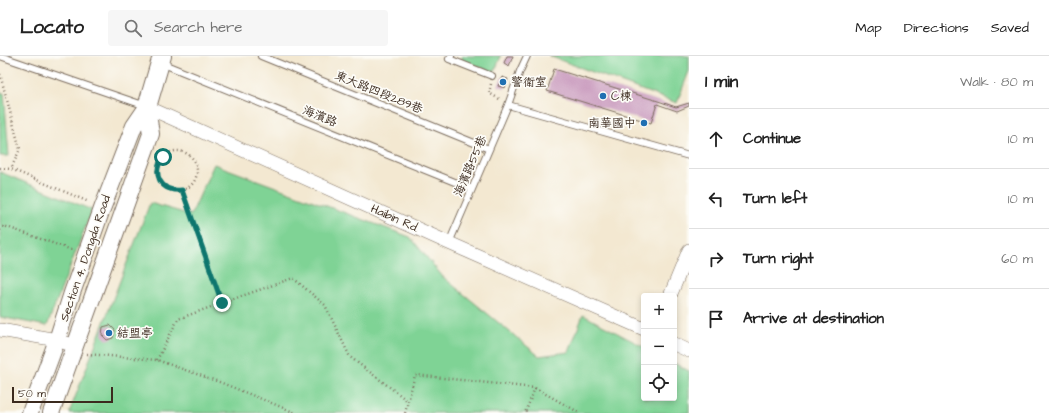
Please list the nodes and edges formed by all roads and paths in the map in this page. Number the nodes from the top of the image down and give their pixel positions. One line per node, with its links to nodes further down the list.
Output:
1 (0, 56): 9 (lane)
2 (261, 56): 10 (lane, 東大路四段289巷)
3 (450, 56): 7 (lane)
4 (527, 56): 8 (lane, 海濱路55巷)
5 (160, 59): 9 (main road, Section 4, Dongda Road); 14 (lane, 海濱路)
6 (0, 74): 13 (path)
7 (492, 76): 8 (path)
8 (508, 104): 10 (lane, 海濱路55巷); 11 (lane)
9 (147, 107): 16 (street, Section 4, Dongda Road); 18 (street, Haibin Rd.); 27 (street, Section 4, Dongda Road)
10 (489, 149): 14 (lane, 海濱路55巷)
11 (689, 156)
12 (0, 168): 13 (path)
13 (10, 169): 16 (path)
14 (472, 189): 18 (lane, 海濱路55巷)
15 (182, 190): 15 (path); 22 (path)
16 (102, 209): 25 (street, Section 4, Dongda Road)
17 (0, 230): 20 (path)
18 (449, 243): 23 (street, Haibin Rd.)
19 (689, 250): 21 (street)
20 (76, 252)
21 (671, 293)
22 (222, 303): 29 (path); 31 (path)
23 (641, 328)
24 (0, 330): 25 (street)
25 (57, 340): 27 (street); 32 (street, Section 4, Dongda Road)
26 (677, 345): 28 (street)
27 (81, 350): 29 (path); 33 (street, Section 4, Dongda Road)
28 (689, 351)
29 (157, 360): 34 (path)
30 (535, 388): 31 (path); 36 (path); 37 (path)
31 (408, 401): 35 (path)
32 (30, 413)
33 (51, 413)
34 (296, 413)
35 (405, 413)
36 (525, 413)
37 (580, 413)

